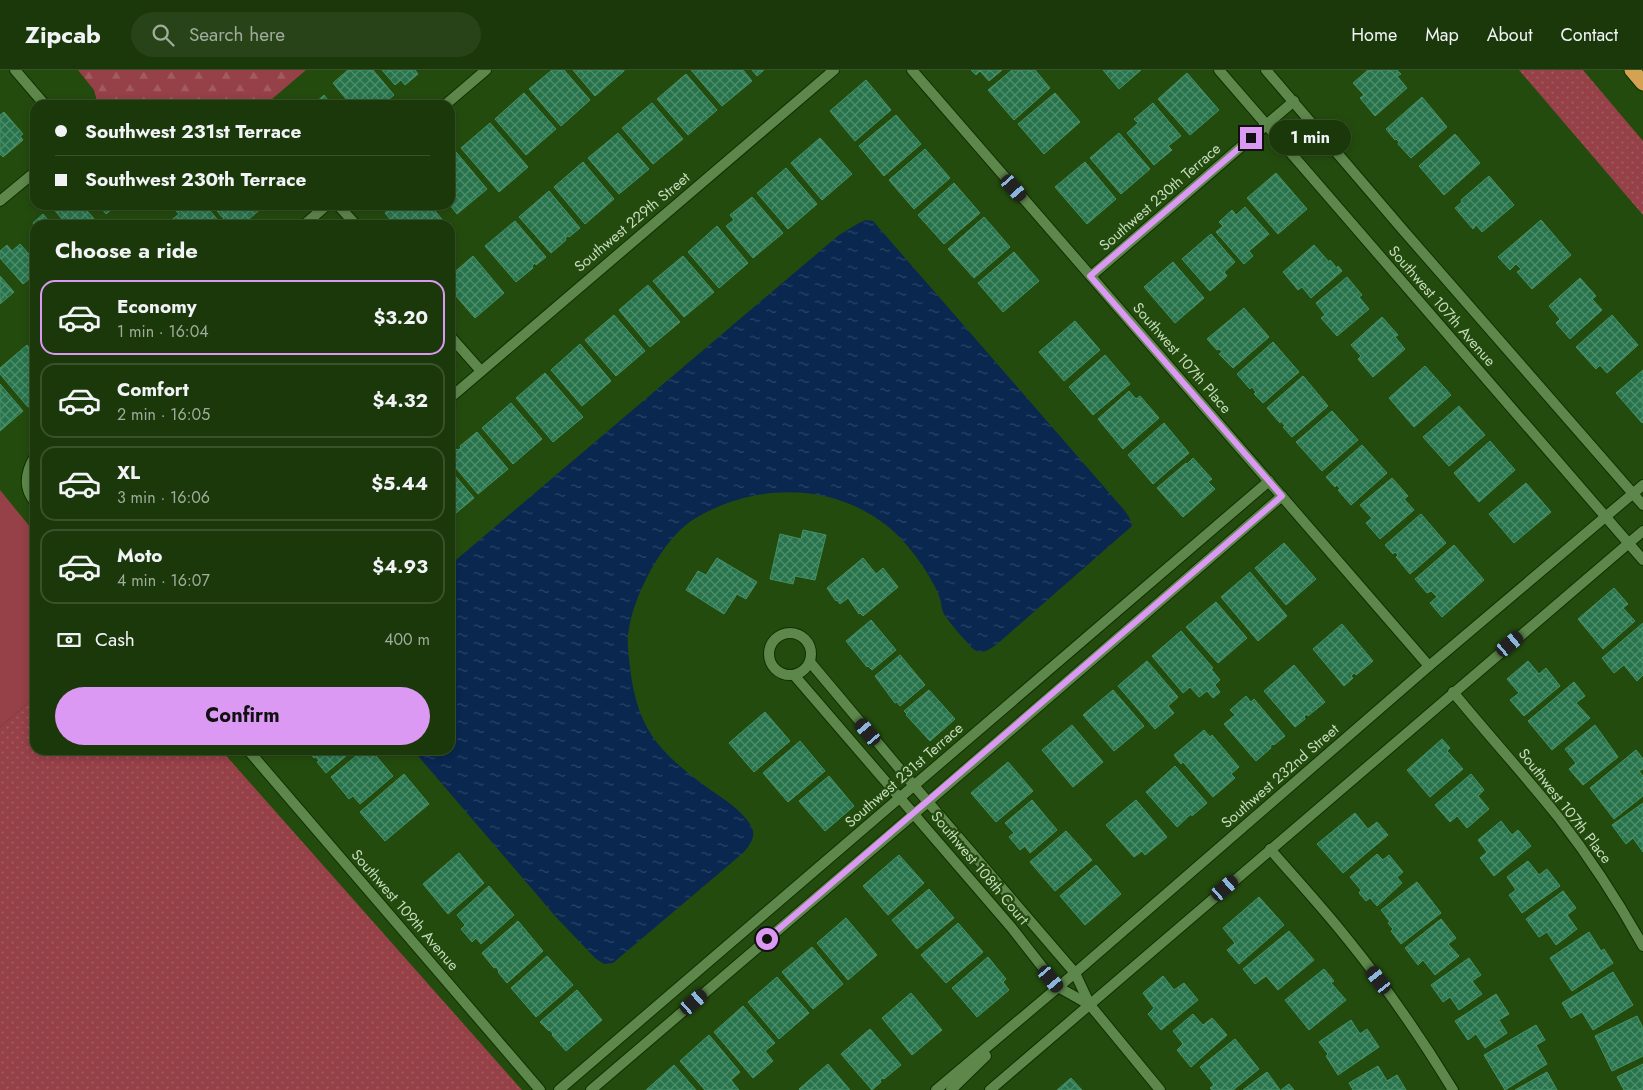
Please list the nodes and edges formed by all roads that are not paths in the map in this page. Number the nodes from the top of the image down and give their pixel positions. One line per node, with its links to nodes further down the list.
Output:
1 (15, 70): 9 (street)
2 (486, 70): 10 (street)
3 (834, 70): 21 (street, Southwest 229th Street)
4 (912, 70): 19 (street, Southwest 107th Place)
5 (1219, 70): 12 (street, Southwest 107th Avenue)
6 (1266, 70): 11 (street, Southwest 107th Avenue)
7 (1632, 70): 8 (highway)
8 (1643, 83)
9 (41, 100)
10 (451, 100)
11 (1294, 101): 12 (street, Southwest 230th Terrace); 26 (street, Southwest 107th Avenue)
12 (1266, 125): 19 (street, Southwest 230th Terrace); 30 (street, Southwest 107th Avenue)
13 (30, 176): 14 (street)
14 (0, 201)
15 (321, 210): 17 (street)
16 (342, 210): 18 (street)
17 (310, 220)
18 (352, 220)
19 (1090, 276): 24 (street, Southwest 107th Place)
20 (455, 342): 21 (street)
21 (481, 371): 22 (street, Southwest 229th Street)
22 (455, 394)
23 (30, 466): 27 (street)
24 (1269, 481): 28 (street, Southwest 107th Place); 39 (street, Southwest 231st Terrace)
25 (1643, 485): 26 (street, Southwest 232nd Street)
26 (1634, 493): 29 (street, Southwest 107th Avenue); 30 (street, Southwest 232nd Street)
27 (30, 495)
28 (1282, 496): 35 (street, Southwest 107th Place); 41 (street)
29 (1643, 505)
30 (1606, 517): 32 (street, Southwest 107th Avenue); 35 (street, Southwest 232nd Street)
31 (1643, 531): 32 (street)
32 (1628, 543): 33 (street, Southwest 107th Avenue); 37 (street)
33 (1643, 560)
34 (810, 662): 36 (street); 36 (street); 39 (street, Southwest 108th Court)
35 (1429, 666): 45 (street, Southwest 232nd Street)
36 (794, 675): 40 (street, Southwest 108th Court)
37 (1453, 692): 43 (street); 44 (street, Southwest 107th Place)
38 (252, 755): 49 (street, Southwest 109th Avenue)
39 (914, 786): 40 (street, Southwest 231st Terrace); 41 (street, Southwest 108th Court)
40 (901, 798): 42 (street, Southwest 108th Court); 50 (street, Southwest 231st Terrace)
41 (928, 802): 42 (street); 45 (street, Southwest 108th Court)
42 (914, 814): 46 (street, Southwest 108th Court); 51 (street)
43 (1270, 849): 47 (street); 56 (street)
44 (1643, 946)
45 (1075, 973): 46 (street, Southwest 232nd Street); 47 (street, Southwest 108th Court)
46 (1058, 987): 47 (street, Southwest 108th Court); 48 (street, Southwest 232nd Street)
47 (1090, 1005): 54 (street); 55 (street, Southwest 108th Court)
48 (1022, 1018): 52 (street, Southwest 232nd Street); 53 (street)
49 (540, 1090)
50 (559, 1090)
51 (590, 1090)
52 (936, 1090)
53 (951, 1090)
54 (990, 1090)
55 (1160, 1090)
56 (1453, 1090)

